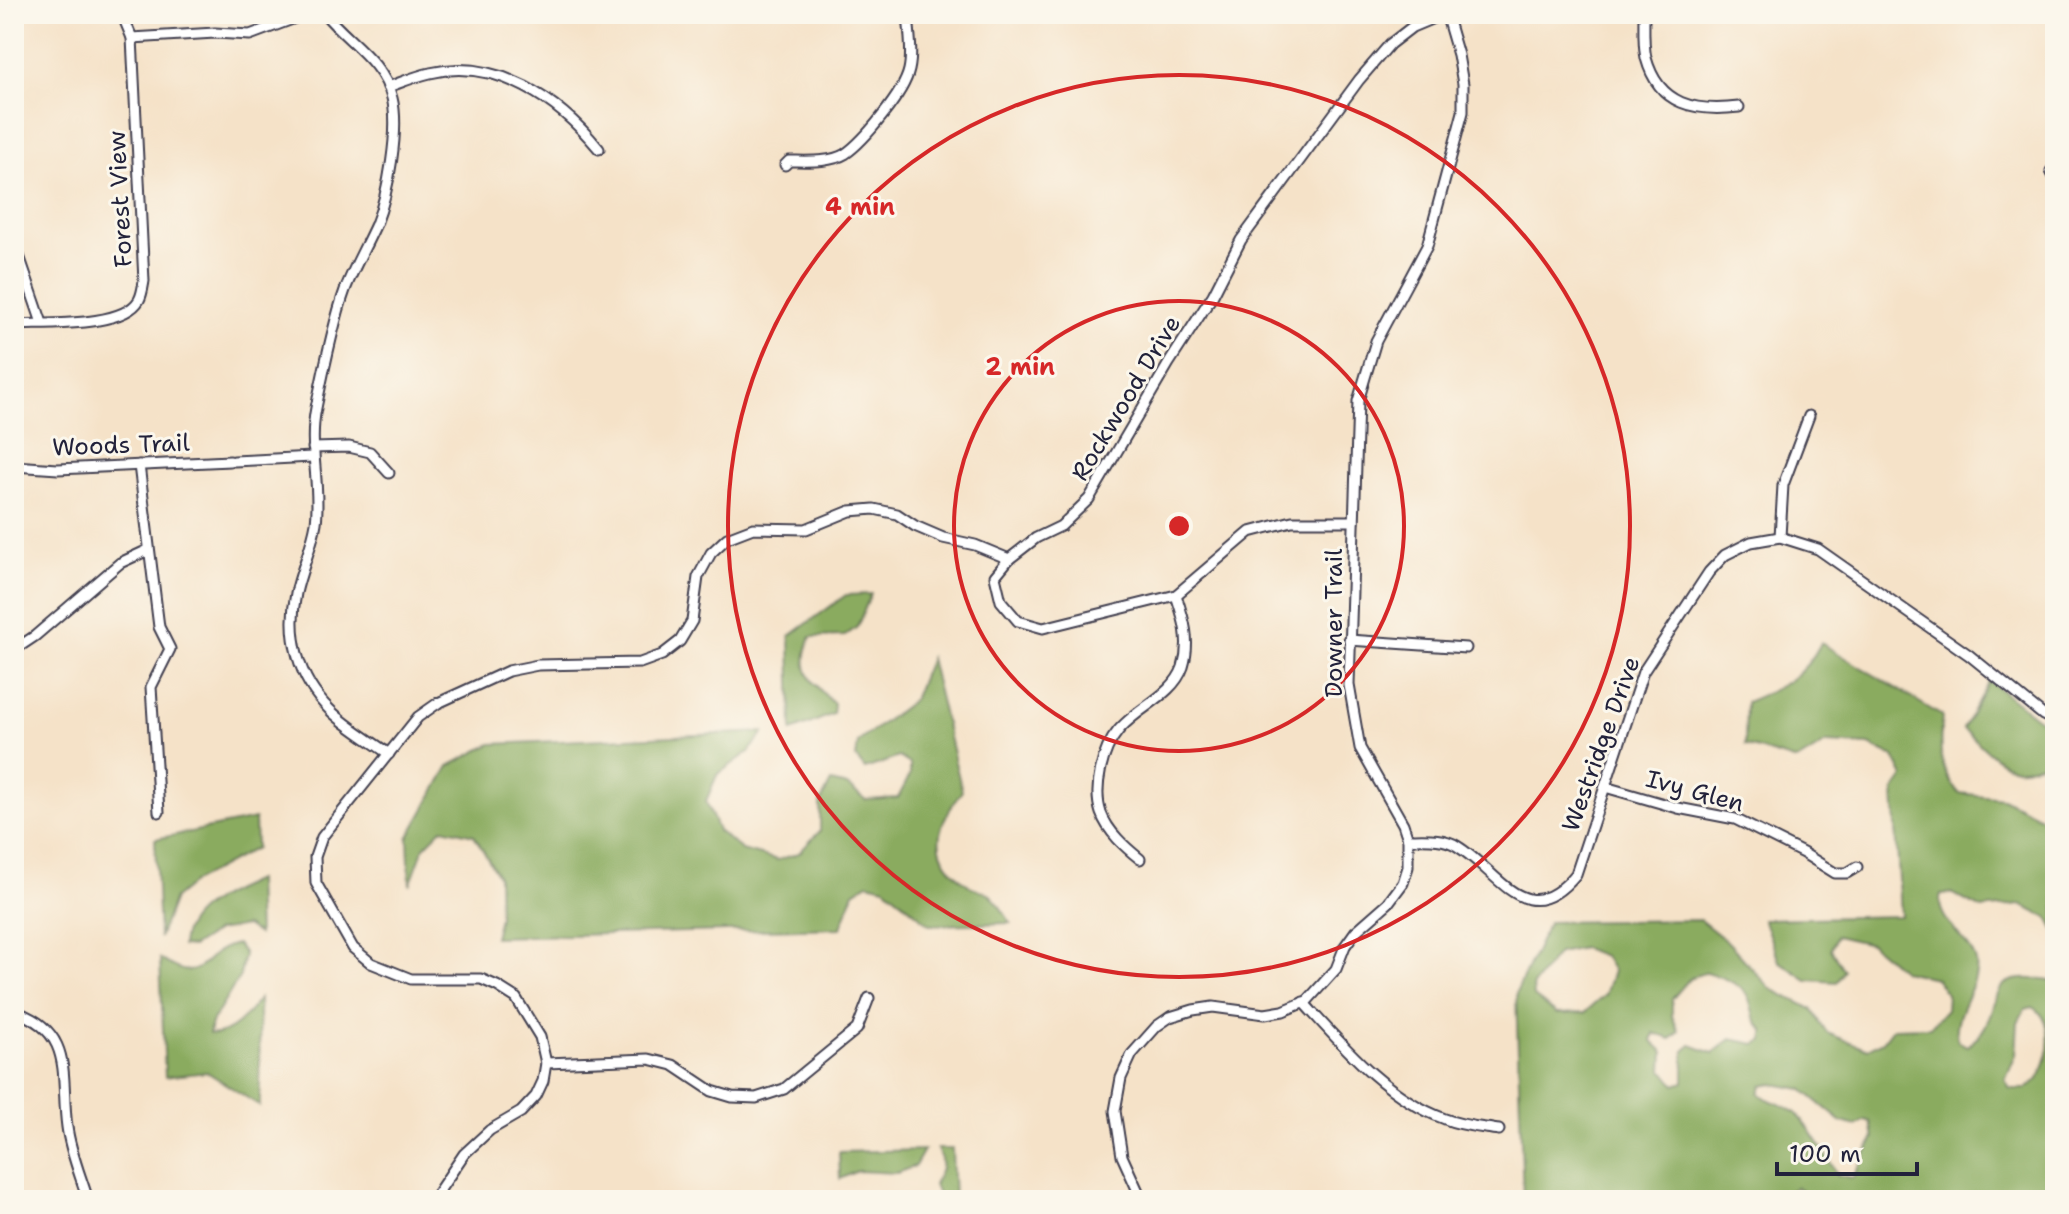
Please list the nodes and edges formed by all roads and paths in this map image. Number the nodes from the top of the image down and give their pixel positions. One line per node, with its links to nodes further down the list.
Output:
1 (122, 14): 7 (street, Forest View)
2 (306, 14): 7 (street)
3 (325, 14): 8 (street)
4 (908, 14): 11 (street)
5 (1444, 14): 22 (street, Downer Trail); 25 (street, Rockwood Drive)
6 (1644, 14): 9 (street)
7 (132, 38): 15 (street, Forest View)
8 (388, 87): 10 (street); 18 (street)
9 (1739, 107)
10 (599, 149)
11 (785, 165)
12 (2055, 166): 13 (street)
13 (2055, 179)
14 (14, 241): 15 (street)
15 (42, 323): 16 (street, Forest View)
16 (14, 325)
17 (1809, 416): 23 (street)
18 (313, 453): 19 (street, Woods Trail); 21 (street, Woods Trail); 31 (street)
19 (139, 465): 20 (street, Woods Trail); 24 (street)
20 (14, 466)
21 (389, 473)
22 (1354, 521): 26 (street); 27 (street, Downer Trail)
23 (1780, 537): 30 (street); 32 (street, Westridge Drive)
24 (148, 550): 29 (street); 33 (street)
25 (1009, 559): 26 (street); 31 (street)
26 (1176, 595): 35 (street)
27 (1349, 640): 28 (street); 34 (street, Downer Trail)
28 (1466, 648)
29 (14, 650)
30 (2055, 721)
31 (389, 754): 40 (street)
32 (1605, 787): 34 (street, Westridge Drive); 36 (street, Ivy Glen)
33 (159, 812)
34 (1408, 839): 38 (street, Downer Trail)
35 (1140, 859)
36 (1857, 867)
37 (869, 998): 40 (street)
38 (1303, 1002): 41 (street); 44 (street, Downer Trail)
39 (14, 1011): 42 (street)
40 (546, 1063): 43 (street)
41 (1499, 1130)
42 (88, 1200)
43 (433, 1200)
44 (1142, 1200)

